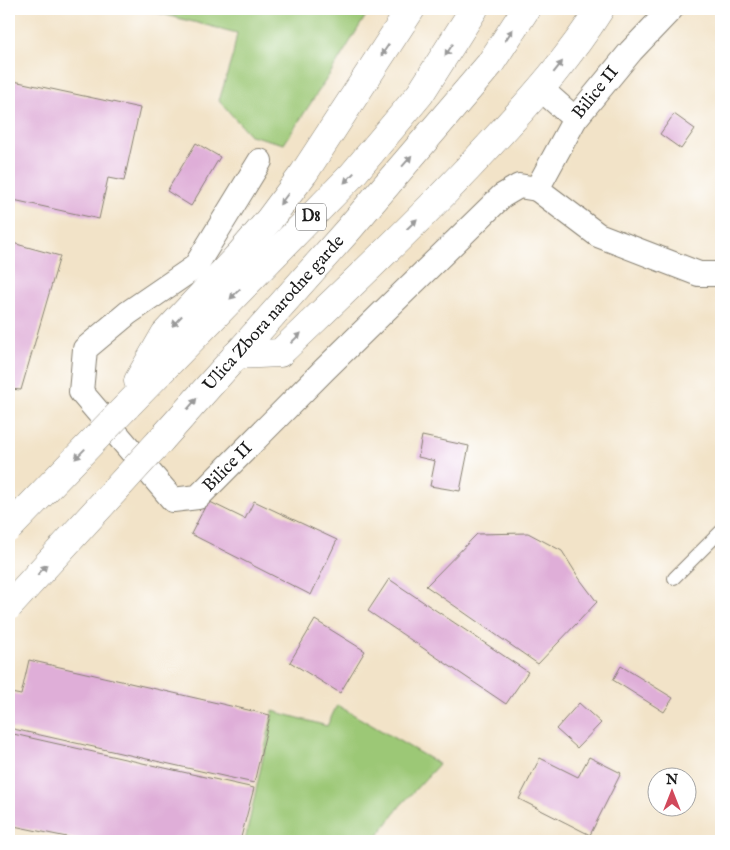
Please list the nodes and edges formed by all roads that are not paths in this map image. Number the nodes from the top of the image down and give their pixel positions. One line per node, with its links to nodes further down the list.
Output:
1 (411, 9): 12 (highway, one-way to 12)
2 (474, 9): 12 (highway, Ulica Zbora narodne garde / D8, one-way to 12)
3 (526, 9): 11 (highway, Ulica Zbora narodne garde / D8, one-way to 3)
4 (600, 9): 6 (highway, one-way to 4)
5 (671, 9): 7 (street, Bilice II)
6 (541, 89): 7 (street); 11 (highway, one-way to 6)
7 (575, 119): 9 (street, Bilice II)
8 (260, 161): 9 (street, Bilice II)
9 (537, 189): 10 (street)
10 (721, 274)
11 (236, 355): 16 (highway, Ulica Zbora narodne garde / D8, one-way to 11, bridge)
12 (126, 407): 13 (highway, Ulica Zbora narodne garde / D8, one-way to 13, bridge)
13 (9, 528)
14 (721, 531): 15 (lane)
15 (674, 578)
16 (9, 606)

